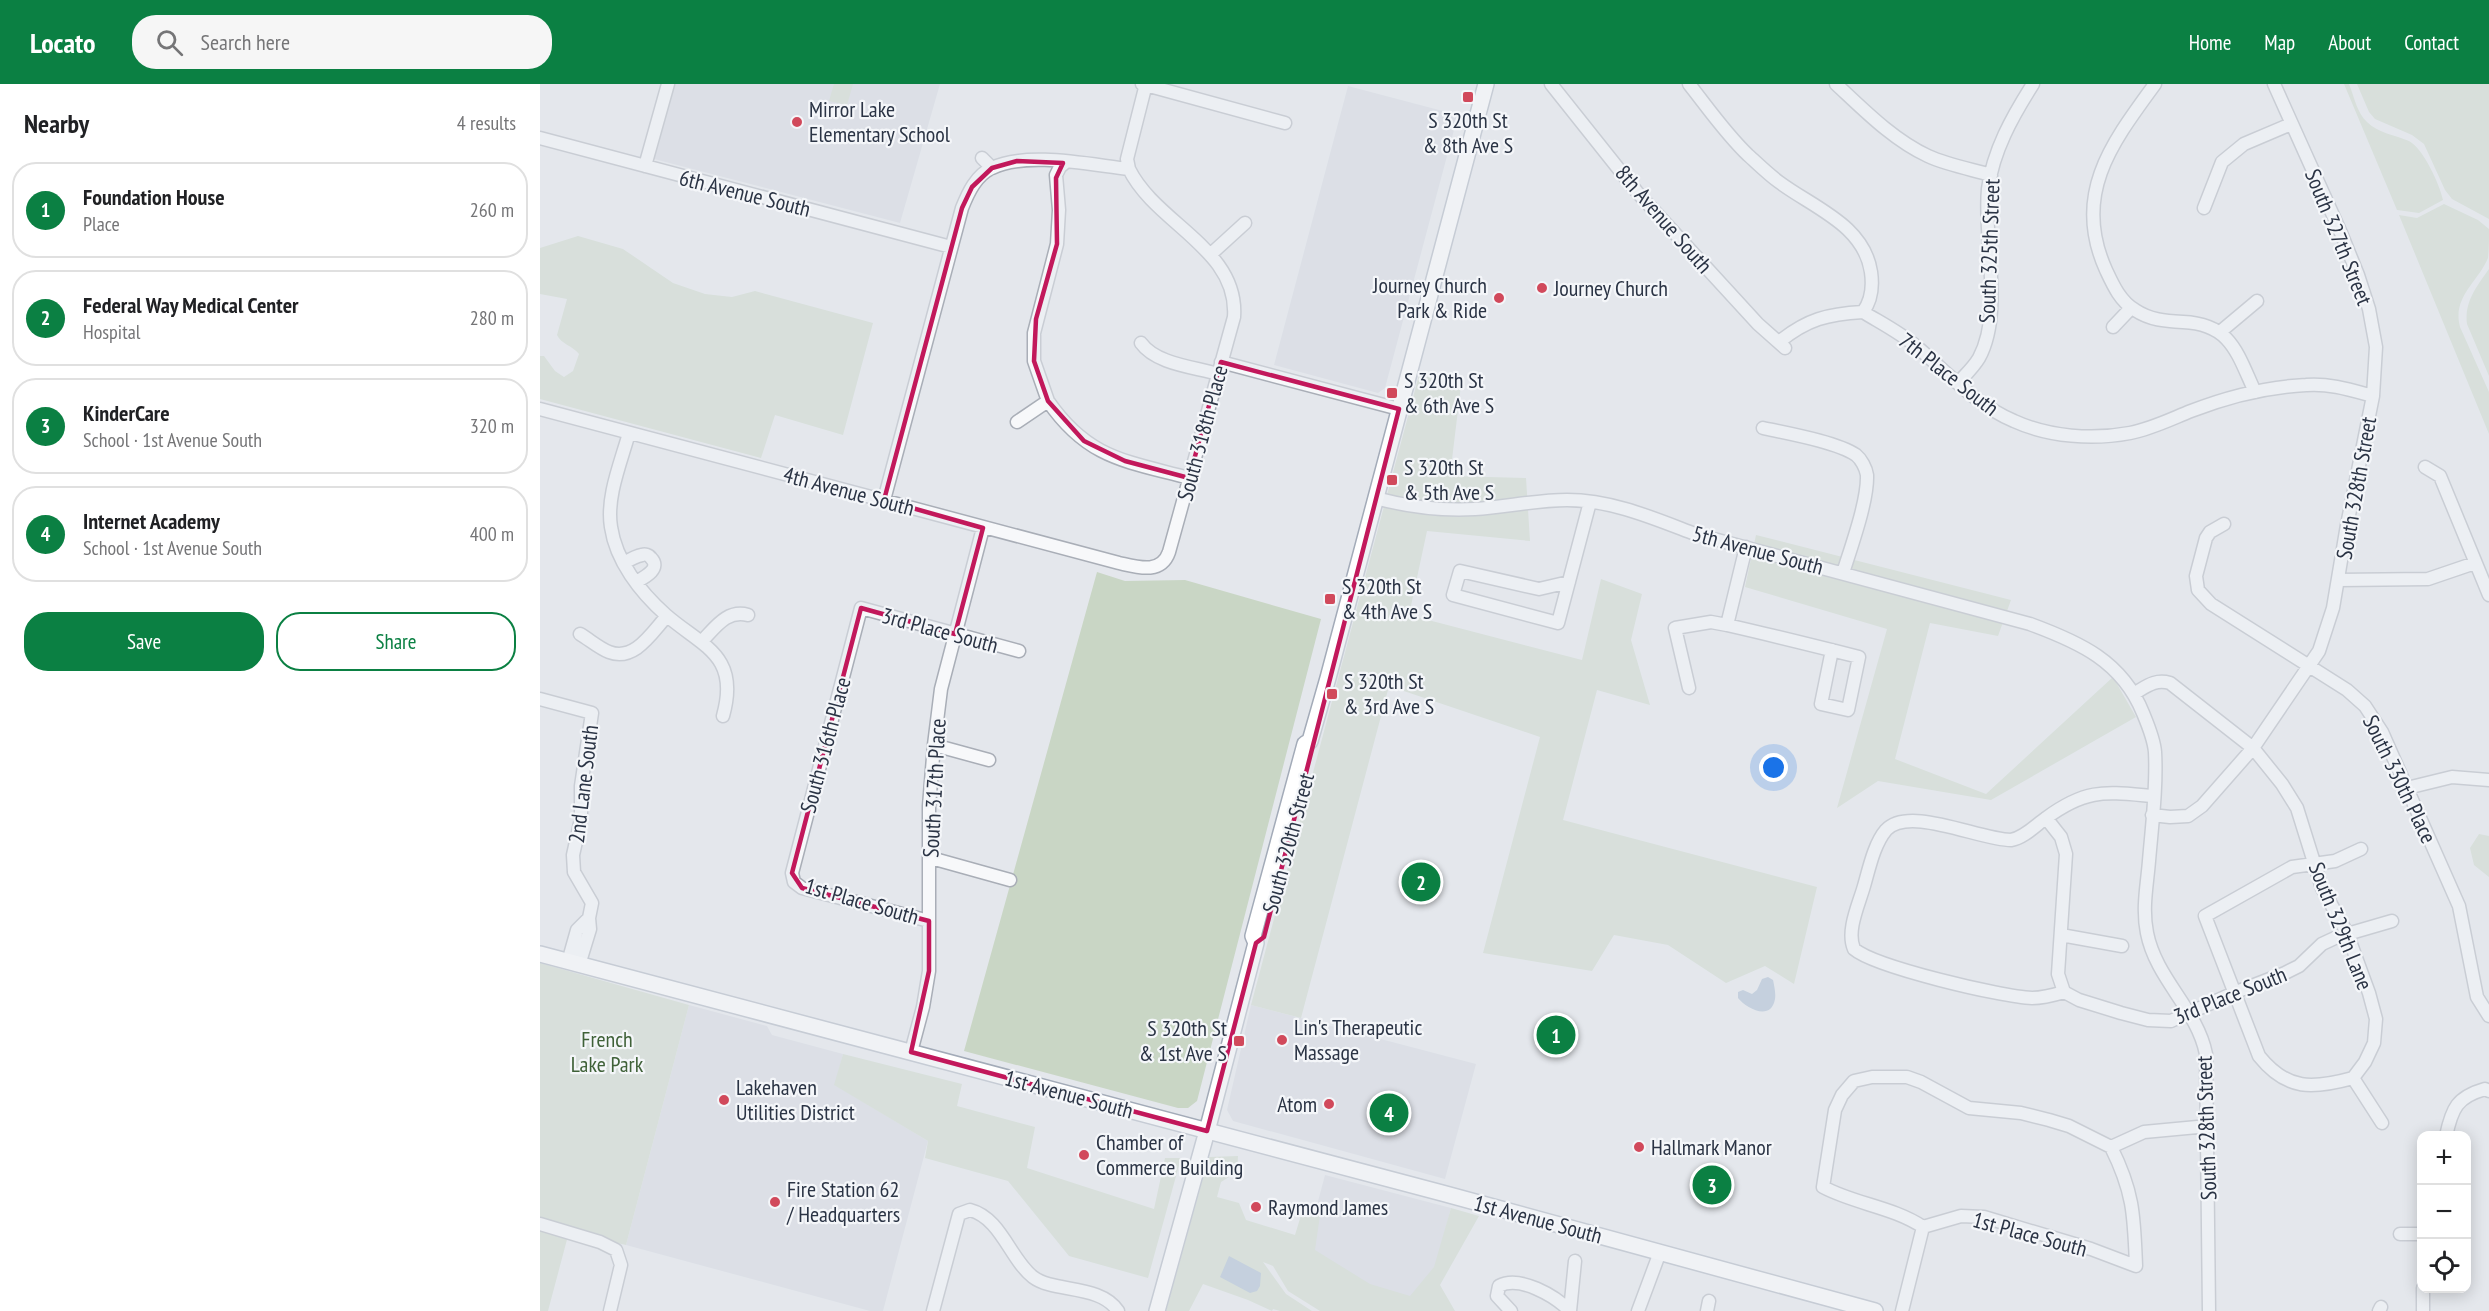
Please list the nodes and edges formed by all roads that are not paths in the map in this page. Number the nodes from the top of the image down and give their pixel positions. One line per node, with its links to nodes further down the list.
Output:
1 (668, 84): 15 (street)
2 (1145, 84): 10 (street); 17 (street)
3 (1486, 84): 34 (main road, South 320th Street)
4 (1551, 84): 25 (street, 8th Avenue South)
5 (1689, 84): 25 (street)
6 (1836, 84): 18 (street)
7 (2033, 84): 18 (street, South 325th Street)
8 (2154, 84): 24 (street)
9 (2274, 84): 11 (street, South 327th Street)
10 (1285, 123)
11 (2291, 124): 19 (street); 32 (street, South 327th Street)
12 (540, 138): 15 (street, 6th Avenue South)
13 (982, 158): 16 (street)
14 (1066, 162): 16 (street); 17 (street); 33 (street)
15 (645, 166): 21 (street, 6th Avenue South)
16 (992, 168): 21 (street)
17 (1129, 169): 22 (street)
18 (1991, 175): 30 (street, South 325th Street)
19 (2204, 208)
20 (1245, 223): 22 (street)
21 (951, 247): 42 (street)
22 (1211, 254): 29 (street, South 318th Place)
23 (2257, 301): 27 (street)
24 (2131, 308): 26 (street); 27 (street)
25 (1863, 312): 30 (street, 7th Place South)
26 (2113, 327)
27 (2220, 332): 31 (street)
28 (1141, 344): 29 (street)
29 (1220, 368): 34 (street); 40 (street, South 318th Place)
30 (1958, 383): 31 (street, 7th Place South)
31 (2254, 392): 32 (street, 7th Place South)
32 (2373, 396): 51 (street, South 328th Street)
33 (1048, 401): 36 (street); 40 (street)
34 (1399, 409): 41 (main road, South 320th Street)
35 (540, 410): 38 (street, 4th Avenue South)
36 (1017, 422)
37 (1763, 428): 50 (street)
38 (629, 433): 42 (street, 4th Avenue South); 47 (street)
39 (2425, 467): 48 (street)
40 (1190, 478): 49 (street, South 318th Place)
41 (1375, 498): 43 (street, 5th Avenue South); 99 (main road, South 320th Street)
42 (884, 500): 45 (street, 4th Avenue South)
43 (1590, 502): 46 (street, 5th Avenue South); 53 (street)
44 (2224, 524): 64 (street, South 330th Place)
45 (983, 528): 49 (street, 4th Avenue South); 60 (street, South 317th Place)
46 (1746, 548): 50 (street, 5th Avenue South); 58 (street)
47 (624, 563): 52 (street); 52 (street)
48 (2475, 563): 51 (street); 54 (street)
49 (1158, 567)
50 (1843, 573): 65 (street, 5th Avenue South)
51 (2339, 580): 64 (street, South 328th Street)
52 (636, 582): 57 (street)
53 (1569, 582): 53 (street)
54 (2489, 595)
55 (861, 608): 60 (street, 3rd Place South); 82 (street, South 316th Place)
56 (748, 615): 61 (street)
57 (667, 616): 59 (street); 61 (street)
58 (1726, 625): 62 (street); 66 (street)
59 (580, 634)
60 (955, 634): 63 (street, 3rd Place South); 70 (street, South 317th Place)
61 (702, 641): 69 (street)
62 (1832, 650): 62 (street)
63 (1019, 651)
64 (2310, 667): 71 (street, South 328th Street); 74 (street, South 330th Place)
65 (2125, 679): 67 (street, South 328th Street)
66 (1689, 688)
67 (2135, 693): 71 (street, South 329th Lane); 75 (street, South 328th Street)
68 (540, 699): 89 (street, 2nd Lane South)
69 (723, 716)
70 (934, 745): 72 (street); 79 (street, South 317th Place)
71 (2253, 748): 76 (street, South 328th Street); 80 (street, South 329th Lane)
72 (989, 760)
73 (2489, 780): 74 (street)
74 (2407, 788): 93 (street, South 330th Place)
75 (2153, 796): 76 (street, South 328th Street); 77 (street)
76 (2152, 815): 92 (street, South 328th Street)
77 (2046, 818): 86 (street); 90 (street)
78 (2361, 849): 80 (street)
79 (931, 858): 81 (street); 83 (street, South 317th Place)
80 (2314, 864): 85 (street, South 329th Lane); 91 (street)
81 (1010, 880)
82 (794, 882): 83 (street, 1st Place South)
83 (929, 921): 94 (street, South 317th Place)
84 (2392, 921): 85 (street, 3rd Place South)
85 (2347, 933): 91 (street, 3rd Place South); 95 (street, South 329th Lane)
86 (2061, 935): 87 (street); 90 (street)
87 (2122, 946)
88 (540, 954): 89 (main road, 1st Avenue South)
89 (573, 963): 94 (main road, 1st Avenue South)
90 (2064, 992): 92 (street, 3rd Place South)
91 (2236, 992): 92 (street, 3rd Place South); 95 (street)
92 (2189, 1015): 98 (street, South 328th Street)
93 (2489, 1016)
94 (911, 1052): 99 (main road, 1st Avenue South)
95 (2354, 1078): 97 (street)
96 (2489, 1091): 100 (street)
97 (2382, 1123)
98 (2208, 1126): 101 (street); 117 (street, South 328th Street)
99 (1207, 1131): 106 (main road, 1st Avenue South); 112 (main road, South 320th Street)
100 (2447, 1131)
101 (2111, 1147): 103 (street, 1st Place South); 103 (street)
102 (540, 1224): 109 (street)
103 (1923, 1227): 116 (street)
104 (2400, 1234): 105 (street)
105 (2417, 1234)
106 (1660, 1252): 114 (street); 115 (main road, 1st Avenue South)
107 (1575, 1261): 113 (street)
108 (2423, 1293): 118 (street)
109 (610, 1311)
110 (933, 1311): 111 (street)
111 (1118, 1311)
112 (1157, 1311)
113 (1511, 1311)
114 (1638, 1311)
115 (1875, 1311)
116 (1902, 1311)
117 (2209, 1311)
118 (2423, 1311)

